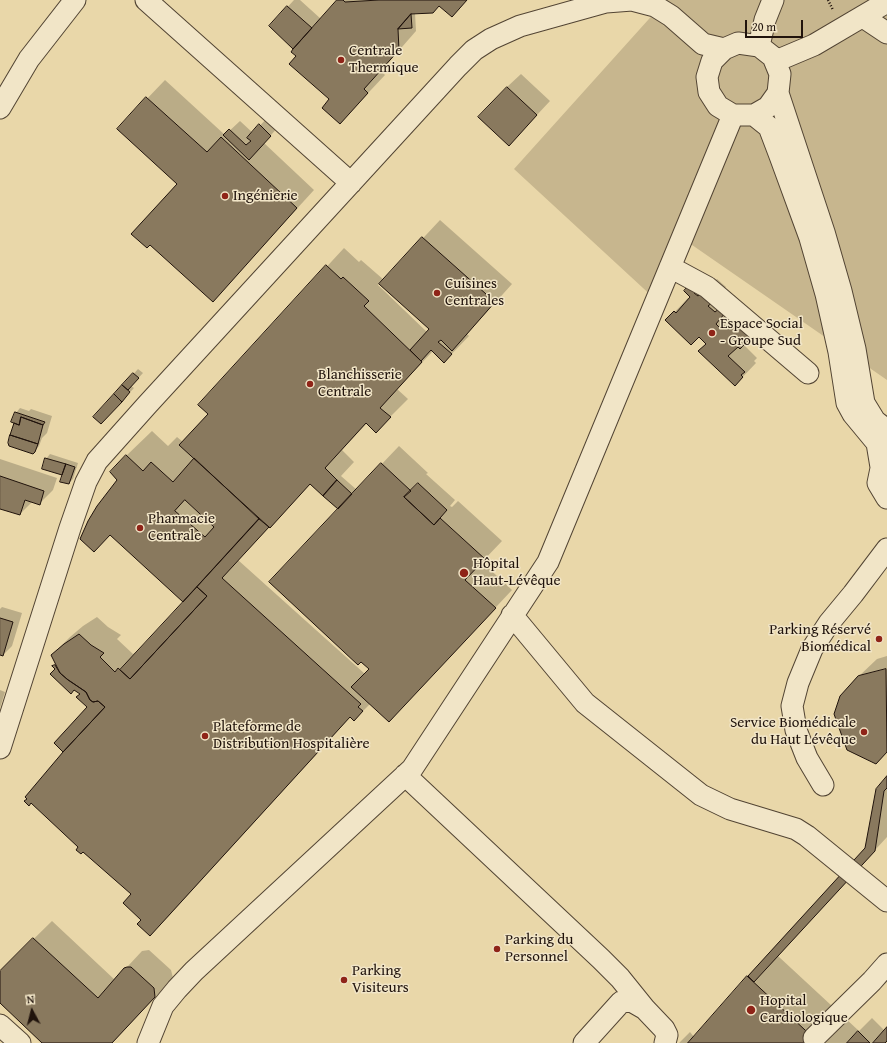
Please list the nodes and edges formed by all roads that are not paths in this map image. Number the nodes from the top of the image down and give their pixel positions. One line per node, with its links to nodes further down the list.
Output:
1 (75, 0): 12 (street)
2 (146, 0): 14 (street)
3 (632, 0): 9 (street); 14 (street)
4 (773, 0): 8 (street)
5 (887, 2): 6 (street)
6 (863, 17): 7 (street); 10 (street)
7 (887, 33)
8 (758, 46): 9 (street); 10 (street)
9 (724, 49): 13 (street)
10 (776, 61): 11 (street)
11 (778, 93): 13 (street); 17 (street)
12 (0, 108)
13 (743, 115): 15 (street); 18 (street)
14 (351, 183): 22 (street)
15 (670, 267): 16 (street); 21 (street)
16 (808, 374)
17 (887, 430)
18 (884, 459): 19 (street)
19 (887, 498)
20 (887, 549): 24 (street)
21 (512, 615): 23 (street); 25 (street)
22 (0, 748)
23 (405, 775): 27 (street); 31 (street)
24 (824, 785)
25 (887, 901)
26 (887, 964): 29 (street)
27 (645, 1009): 32 (street); 33 (street)
28 (0, 1025): 30 (street)
29 (814, 1038)
30 (20, 1043)
31 (148, 1043)
32 (584, 1043)
33 (665, 1043)

